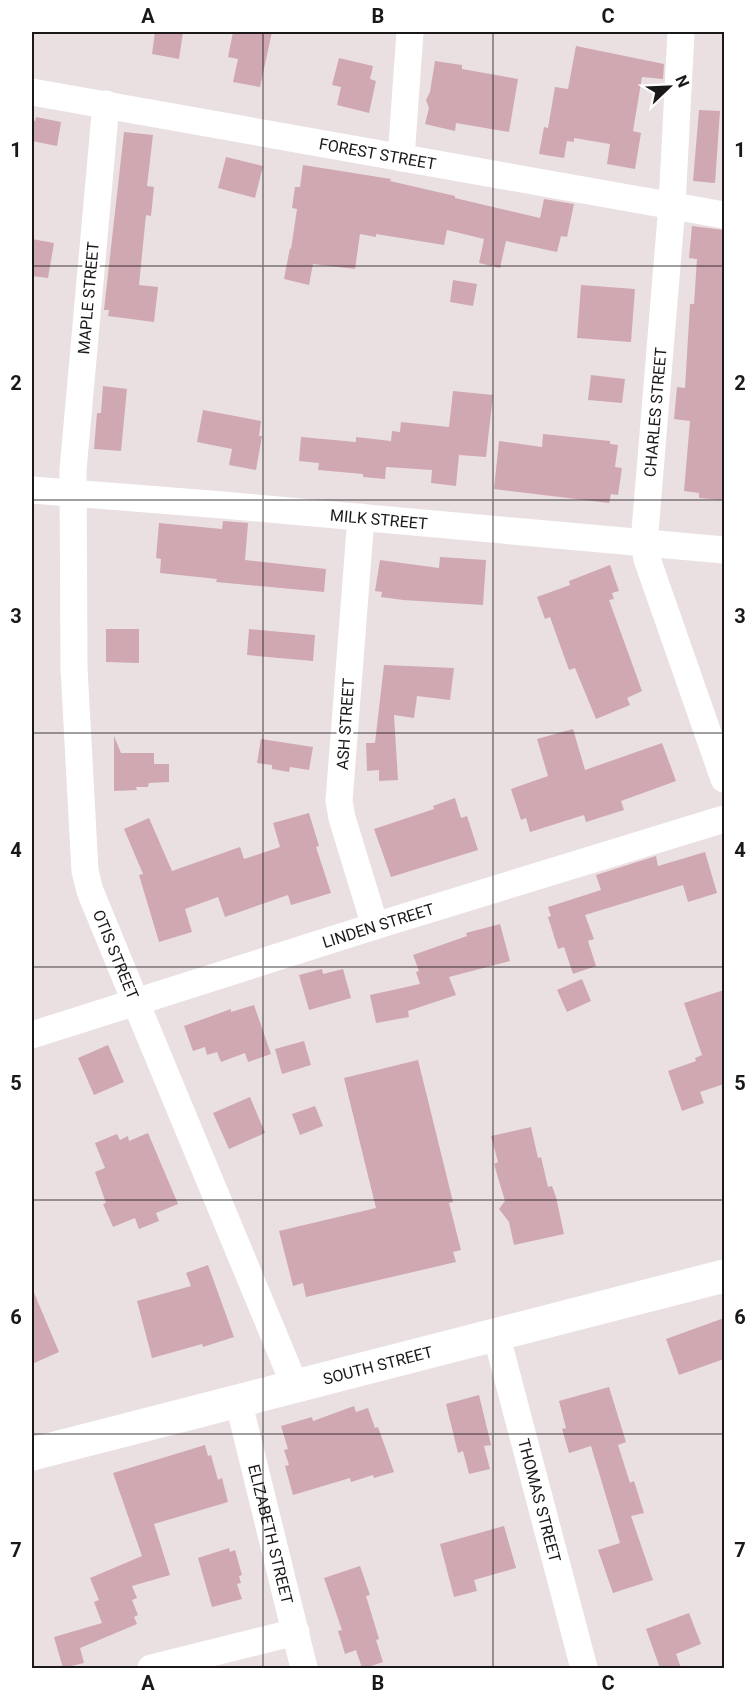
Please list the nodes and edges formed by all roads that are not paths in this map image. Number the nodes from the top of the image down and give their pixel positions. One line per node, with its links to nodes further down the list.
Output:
1 (410, 32): 5 (street)
2 (681, 32): 6 (street, CHARLES STREET)
3 (32, 92): 4 (street, FOREST STREET)
4 (106, 104): 5 (street, FOREST STREET); 9 (street, MAPLE STREET)
5 (401, 158): 6 (street, FOREST STREET)
6 (672, 205): 7 (street, FOREST STREET); 11 (street, CHARLES STREET)
7 (724, 215)
8 (32, 490): 9 (street, MILK STREET)
9 (74, 493): 10 (street, MILK STREET); 16 (street, OTIS STREET)
10 (361, 518): 11 (street, MILK STREET); 15 (street, ASH STREET)
11 (644, 543): 12 (street, MILK STREET); 13 (street, CHARLES STREET)
12 (724, 550)
13 (724, 779)
14 (724, 819): 15 (street, LINDEN STREET)
15 (375, 926): 16 (street, LINDEN STREET)
16 (135, 1001): 17 (street, LINDEN STREET); 20 (street, OTIS STREET)
17 (32, 1035)
18 (724, 1276): 19 (main road, SOUTH STREET)
19 (496, 1334): 20 (main road, SOUTH STREET); 26 (street, THOMAS STREET)
20 (295, 1386): 21 (main road, SOUTH STREET)
21 (238, 1400): 22 (main road, SOUTH STREET); 23 (street, ELIZABETH STREET)
22 (32, 1454)
23 (296, 1632): 24 (street); 25 (street, ELIZABETH STREET)
24 (151, 1668)
25 (304, 1668)
26 (584, 1668)

